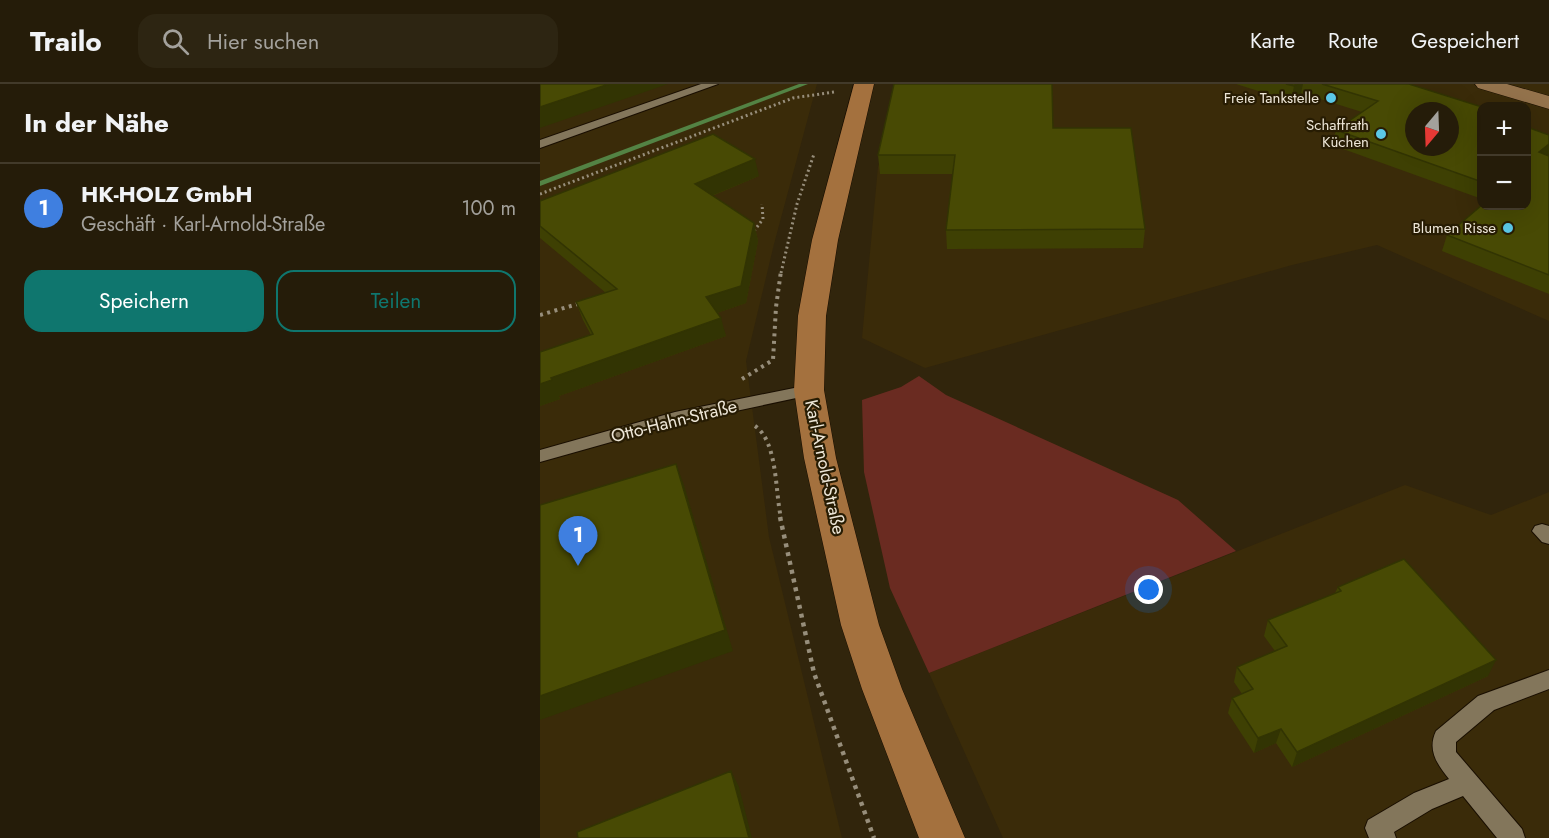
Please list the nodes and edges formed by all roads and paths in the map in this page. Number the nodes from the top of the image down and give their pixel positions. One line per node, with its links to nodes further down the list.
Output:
1 (712, 84): 6 (lane)
2 (1485, 84): 3 (street)
3 (1512, 87): 5 (street)
4 (863, 88): 7 (path); 12 (main road, Karl-Arnold-Straße)
5 (1549, 103)
6 (540, 144)
7 (540, 194)
8 (762, 204): 9 (path)
9 (752, 232)
10 (581, 303): 11 (path)
11 (540, 315)
12 (809, 390): 13 (lane, Otto-Hahn-Straße); 16 (main road, Karl-Arnold-Straße)
13 (540, 456)
14 (1549, 679): 15 (lane)
15 (1467, 782): 17 (lane); 18 (lane)
16 (942, 838)
17 (1384, 838)
18 (1513, 838)

